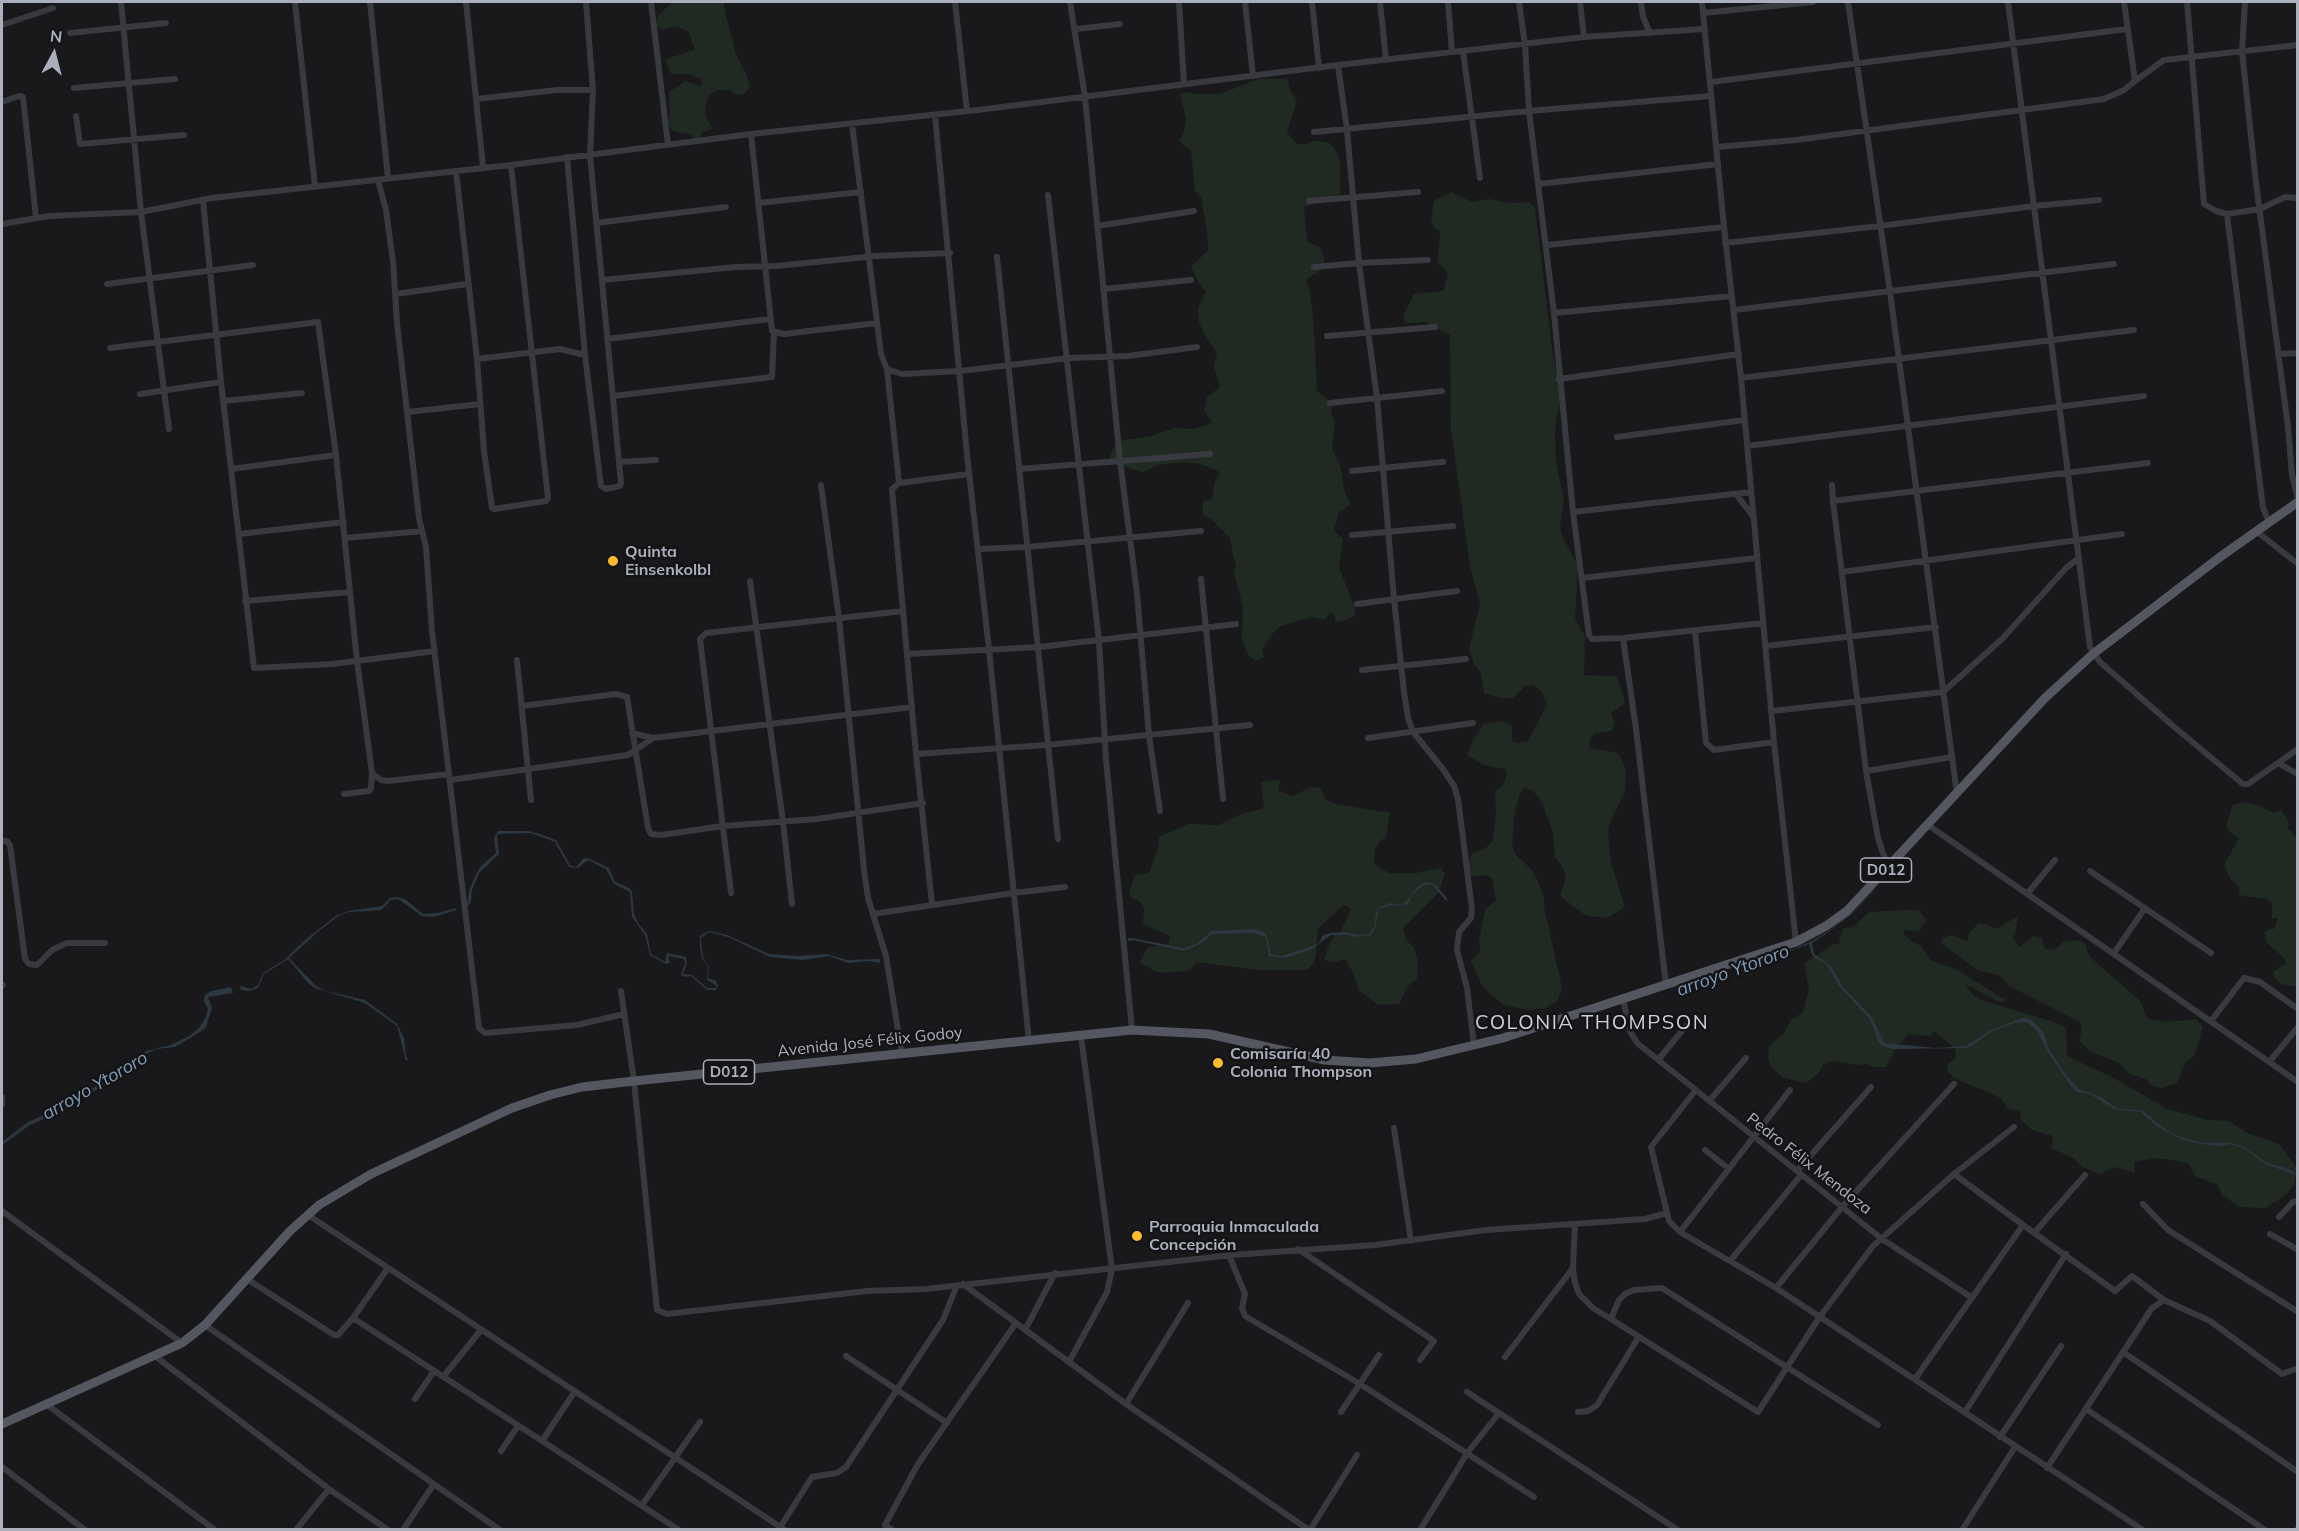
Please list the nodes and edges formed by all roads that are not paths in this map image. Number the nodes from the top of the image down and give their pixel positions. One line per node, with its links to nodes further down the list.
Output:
1 (121, 2): 30 (street)
2 (295, 2): 86 (street)
3 (370, 2): 82 (street)
4 (466, 2): 59 (street)
5 (586, 2): 56 (street)
6 (651, 2): 74 (street)
7 (955, 2): 61 (street)
8 (1070, 2): 31 (street)
9 (1179, 2): 54 (street)
10 (1245, 2): 49 (street)
11 (1312, 2): 48 (street)
12 (1380, 2): 45 (street)
13 (1448, 2): 43 (street)
14 (1519, 2): 39 (street)
15 (1580, 2): 37 (street)
16 (1641, 2): 26 (street)
17 (1702, 2): 25 (street)
18 (1813, 2): 25 (street)
19 (1848, 2): 46 (street)
20 (2007, 2): 38 (street)
21 (2124, 2): 33 (street)
22 (2187, 2): 44 (street)
23 (2245, 2): 42 (street)
24 (52, 8): 29 (street)
25 (1703, 13): 32 (street)
26 (1643, 17): 35 (street); 36 (street)
27 (166, 23): 30 (street)
28 (1120, 24): 31 (street)
29 (2, 25)
30 (123, 27): 34 (street); 53 (street)
31 (1076, 29): 58 (street)
32 (1704, 29): 35 (street); 52 (street)
33 (2127, 29): 38 (street); 51 (street)
34 (70, 33)
35 (1650, 33): 36 (street)
36 (1636, 34): 37 (street)
37 (1584, 37): 39 (street)
38 (2013, 44): 46 (street); 63 (street)
39 (1525, 45): 41 (street); 62 (street)
40 (2298, 45): 42 (street)
41 (1463, 51): 43 (street); 66 (street)
42 (2242, 51): 44 (street); 98 (street)
43 (1452, 52): 45 (street)
44 (2193, 57): 51 (street); 101 (street)
45 (1386, 60): 47 (street)
46 (1857, 64): 52 (street); 69 (street)
47 (1338, 65): 48 (street); 68 (street)
48 (1319, 68): 49 (street)
49 (1253, 76): 54 (street)
50 (175, 79): 53 (street)
51 (2135, 81): 63 (street)
52 (1711, 82): 57 (street)
53 (129, 84): 55 (street); 73 (street)
54 (1184, 84): 58 (street)
55 (74, 88)
56 (593, 90): 59 (street); 76 (street)
57 (1711, 96): 62 (street); 75 (street)
58 (1085, 97): 61 (street); 105 (street)
59 (476, 99): 80 (street)
60 (2, 102): 102 (street)
61 (967, 111): 64 (street)
62 (1529, 111): 66 (street); 85 (street)
63 (2021, 111): 69 (street); 96 (street)
64 (935, 115): 67 (street); 110 (street)
65 (76, 116): 73 (street)
66 (1473, 117): 68 (street); 83 (street)
67 (852, 124): 71 (street); 87 (street)
68 (1347, 130): 70 (street); 90 (street)
69 (1867, 131): 75 (street); 106 (street)
70 (1314, 132)
71 (751, 134): 74 (street); 95 (street)
72 (184, 135): 73 (street)
73 (134, 140): 100 (street)
74 (668, 145): 76 (street)
75 (1717, 147): 78 (street)
76 (590, 155): 77 (street); 104 (street)
77 (567, 158): 79 (street); 149 (street)
78 (1718, 164): 85 (street); 107 (street)
79 (511, 165): 80 (street); 145 (street)
80 (483, 167): 81 (street)
81 (456, 171): 82 (street); 125 (street)
82 (388, 178): 84 (street)
83 (1480, 178)
84 (378, 180): 86 (street); 128 (street)
85 (1538, 184): 109 (street)
86 (315, 187): 92 (street)
87 (861, 192): 95 (street); 111 (street)
88 (1418, 192): 90 (street)
89 (1048, 195): 151 (street)
90 (1354, 197): 94 (street); 114 (street)
91 (2298, 198): 98 (street)
92 (203, 200): 100 (street); 119 (street)
93 (2099, 200): 96 (street)
94 (1309, 201)
95 (758, 203): 117 (street)
96 (2034, 206): 106 (street); 120 (street)
97 (726, 207): 104 (street)
98 (2260, 209): 101 (street); 148 (street)
99 (1194, 211): 105 (street)
100 (141, 212): 102 (street); 121 (street)
101 (2227, 214): 202 (street)
102 (36, 218): 103 (street)
103 (2, 224)
104 (596, 224): 122 (street)
105 (1097, 226): 126 (street)
106 (1880, 226): 108 (street); 127 (street)
107 (1724, 227): 108 (street); 109 (street)
108 (1725, 243): 129 (street)
109 (1547, 245): 131 (street)
110 (950, 253): 111 (street); 156 (street)
111 (869, 257): 117 (street); 133 (street)
112 (997, 257): 154 (street)
113 (1428, 260): 114 (street)
114 (1359, 262): 118 (street); 136 (street)
115 (2114, 264): 120 (street)
116 (253, 265): 119 (street)
117 (764, 265): 122 (street); 132 (street)
118 (1314, 267)
119 (210, 270): 121 (street); 138 (street)
120 (2043, 272): 127 (street); 141 (street)
121 (149, 278): 124 (street); 142 (street)
122 (602, 280): 140 (street)
123 (1191, 280): 126 (street)
124 (107, 284)
125 (467, 284): 128 (street); 152 (street)
126 (1103, 289): 150 (street)
127 (1890, 292): 130 (street); 153 (street)
128 (396, 294): 171 (street)
129 (1732, 296): 130 (street); 131 (street)
130 (1734, 310): 147 (street)
131 (1554, 313): 158 (street)
132 (770, 318): 137 (street); 140 (street)
133 (877, 323): 137 (street); 155 (street)
134 (1434, 327): 136 (street)
135 (2134, 330): 141 (street)
136 (1367, 331): 139 (street); 166 (street)
137 (774, 332): 164 (street)
138 (216, 334): 142 (street); 159 (street); 178 (street)
139 (1327, 336)
140 (608, 339): 164 (street)
141 (2052, 340): 153 (street); 170 (street)
142 (158, 342): 144 (street); 160 (street)
143 (1197, 347): 150 (street)
144 (110, 348)
145 (531, 352): 149 (street); 152 (street); 169 (street)
146 (2298, 353): 148 (street)
147 (1739, 354): 157 (street); 158 (street)
148 (2278, 354): 198 (street)
149 (585, 355): 181 (street)
150 (1110, 356): 151 (street); 180 (street)
151 (1068, 358): 154 (street); 184 (street)
152 (477, 359): 169 (street)
153 (1899, 359): 157 (street); 173 (street)
154 (1009, 365): 156 (street); 187 (street)
155 (887, 369): 156 (street); 191 (street)
156 (960, 371): 189 (street)
157 (1741, 378): 172 (street)
158 (1559, 379): 199 (street)
159 (220, 382): 160 (street); 167 (street)
160 (164, 389): 163 (street); 174 (street)
161 (1442, 391): 166 (street)
162 (302, 393): 167 (street)
163 (140, 394)
164 (613, 396): 181 (street)
165 (2144, 396): 170 (street)
166 (1377, 398): 168 (street); 185 (street)
167 (223, 400): 186 (street)
168 (1330, 403)
169 (480, 404): 171 (street)
170 (2060, 406): 173 (street); 190 (street)
171 (408, 412): 204 (street)
172 (1744, 420): 175 (street); 176 (street)
173 (1908, 426): 176 (street); 194 (street)
174 (169, 429)
175 (1617, 437)
176 (1747, 446): 195 (street)
177 (1210, 454): 180 (street)
178 (336, 455): 186 (street); 201 (street)
179 (656, 460): 181 (street)
180 (1120, 461): 184 (street); 211 (street)
181 (619, 462)
182 (1443, 462): 185 (street)
183 (2148, 463): 190 (street)
184 (1080, 465): 187 (street); 214 (street)
185 (1382, 467): 188 (street); 207 (street)
186 (231, 469): 208 (street)
187 (1019, 469): 215 (street)
188 (1352, 471)
189 (969, 474): 191 (street); 216 (street)
190 (2068, 474): 194 (street); 213 (street)
191 (899, 483): 230 (street)
192 (821, 484): 231 (street)
193 (1832, 485): 197 (street)
194 (1916, 491): 197 (street); 219 (street)
195 (1751, 492): 196 (street); 200 (street)
196 (1737, 494): 199 (street); 200 (street)
197 (1833, 501): 221 (street)
198 (2298, 501): 202 (main road, D012)
199 (1573, 512): 222 (street)
200 (1754, 517): 217 (street)
201 (344, 522): 208 (street); 212 (street)
202 (2269, 522): 206 (main road, D012)
203 (1453, 526): 207 (street)
204 (422, 531): 212 (street); 245 (street)
205 (1201, 531): 211 (street)
206 (2256, 531): 220 (street); 247 (main road, D012)
207 (1388, 532): 210 (street); 227 (street)
208 (239, 534): 228 (street)
209 (2122, 534): 213 (street)
210 (1352, 535)
211 (1130, 536): 214 (street); 238 (street)
212 (345, 538): 226 (street)
213 (2077, 540): 218 (street); 219 (street)
214 (1087, 542): 215 (street); 241 (street)
215 (1027, 547): 216 (street); 243 (street)
216 (979, 549): 244 (street)
217 (1756, 558): 222 (street); 232 (street)
218 (2079, 558): 247 (street); 253 (street)
219 (1927, 560): 221 (street); 236 (street)
220 (2298, 564)
221 (1842, 572): 239 (street)
222 (1582, 578): 240 (street)
223 (1201, 579): 235 (street)
224 (750, 582): 234 (street)
225 (1457, 591): 227 (street)
226 (350, 592): 228 (street); 250 (street)
227 (1394, 599): 229 (street); 251 (street)
228 (245, 601): 250 (street)
229 (1357, 604)
230 (903, 611): 231 (street); 246 (street)
231 (839, 618): 234 (street); 258 (street)
232 (1763, 623): 237 (street); 242 (street)
233 (1236, 624): 235 (street)
234 (756, 627): 260 (street); 263 (street)
235 (1207, 627): 238 (street); 262 (street)
236 (1936, 627): 239 (street); 253 (street)
237 (1695, 631): 240 (street); 270 (street)
238 (1142, 635): 241 (street); 266 (street)
239 (1850, 637): 242 (street); 254 (street)
240 (1623, 638): 310 (street)
241 (1099, 641): 243 (street); 269 (street)
242 (1765, 646): 257 (street)
243 (1039, 647): 244 (street); 271 (street)
244 (989, 649): 246 (street); 272 (street)
245 (435, 651): 250 (street); 282 (street)
246 (908, 654): 256 (street)
247 (2093, 654): 277 (street); 283 (main road, D012)
248 (1466, 659): 251 (street)
249 (517, 660): 255 (street)
250 (357, 661): 280 (street)
251 (1402, 665): 252 (street); 264 (street)
252 (1362, 670)
253 (1943, 692): 254 (street); 276 (street)
254 (1857, 701): 257 (street); 279 (street)
255 (522, 706): 265 (street); 278 (street)
256 (912, 707): 258 (street); 275 (street)
257 (1772, 711): 270 (street)
258 (848, 714): 260 (street); 289 (street)
259 (1473, 723): 264 (street)
260 (769, 724): 263 (street); 290 (street)
261 (1250, 724): 262 (street)
262 (1216, 728): 266 (street); 285 (street)
263 (710, 731): 267 (street); 292 (street)
264 (1413, 732): 268 (street); 321 (street)
265 (632, 733): 267 (street); 274 (street)
266 (1149, 735): 269 (street); 288 (street)
267 (653, 738): 274 (street)
268 (1368, 738)
269 (1105, 739): 271 (street); 318 (street)
270 (1774, 742): 306 (street)
271 (1046, 745): 272 (street); 293 (street)
272 (999, 748): 275 (street); 299 (street)
273 (2298, 749): 277 (street)
274 (636, 751): 278 (street); 292 (street)
275 (916, 754): 287 (street)
276 (1952, 757): 279 (street); 283 (street)
277 (2278, 764): 281 (street)
278 (528, 768): 282 (street); 286 (street)
279 (1866, 771): 296 (street)
280 (372, 773): 282 (street); 284 (street)
281 (2298, 774)
282 (450, 777): 314 (street)
283 (1957, 794): 291 (main road, D012)
284 (344, 795)
285 (1223, 799)
286 (531, 800)
287 (923, 803): 289 (street); 303 (street)
288 (1160, 811)
289 (858, 812): 290 (street); 305 (street)
290 (783, 822): 292 (street); 302 (street)
291 (1928, 825): 296 (main road, D012); 301 (street)
292 (723, 826): 300 (street)
293 (1058, 839)
294 (2, 841): 307 (street)
295 (2055, 860): 301 (street)
296 (1890, 866): 306 (main road, D012)
297 (2090, 871): 304 (street)
298 (1065, 887): 299 (street)
299 (1013, 892): 303 (street); 320 (street)
300 (731, 893)
301 (2027, 894): 308 (street)
302 (792, 904)
303 (932, 904): 305 (street)
304 (2145, 908): 308 (street); 309 (street)
305 (873, 914): 322 (street)
306 (1796, 942): 310 (main road, D012)
307 (105, 943)
308 (2114, 953): 315 (street)
309 (2211, 953)
310 (1666, 985): 312 (main road, D012)
311 (621, 991): 314 (street)
312 (1623, 999): 321 (main road, Avenida José Félix Godoy / D012); 324 (street, Pedro Félix Mendoza)
313 (2298, 1009): 315 (street)
314 (624, 1014): 326 (street)
315 (2211, 1022): 325 (street)
316 (1686, 1026): 324 (street)
317 (2298, 1027): 325 (street)
318 (1132, 1030): 319 (main road, Avenida José Félix Godoy / D012); 321 (main road, Avenida José Félix Godoy / D012)
319 (1082, 1036): 320 (main road, Avenida José Félix Godoy / D012); 364 (street)
320 (1029, 1041): 322 (main road, Avenida José Félix Godoy / D012)
321 (1474, 1046)
322 (902, 1055): 326 (main road, Avenida José Félix Godoy / D012)
323 (1746, 1058): 333 (street)
324 (1658, 1060): 331 (street, Pedro Félix Mendoza)
325 (2269, 1062): 327 (street)
326 (634, 1081): 348 (main road, Avenida José Félix Godoy / D012); 367 (street)
327 (2298, 1082)
328 (1954, 1084): 345 (street)
329 (1870, 1087): 340 (street)
330 (1790, 1090): 337 (street)
331 (1695, 1091): 333 (street, Pedro Félix Mendoza); 347 (street)
332 (2, 1097): 334 (street)
333 (1709, 1101): 337 (street, Pedro Félix Mendoza)
334 (2, 1105)
335 (2014, 1127): 341 (street)
336 (1394, 1128): 356 (street)
337 (1753, 1137): 339 (street); 340 (street, Pedro Félix Mendoza)
338 (1705, 1150): 339 (street)
339 (1729, 1168): 352 (street)
340 (1799, 1173): 345 (street, Pedro Félix Mendoza); 361 (street)
341 (1954, 1174): 351 (street); 355 (street)
342 (2085, 1176): 353 (street)
343 (2298, 1201): 349 (street)
344 (2143, 1204): 372 (street)
345 (1842, 1207): 355 (street, Pedro Félix Mendoza); 368 (street)
346 (2, 1210): 381 (street)
347 (1667, 1213): 350 (street); 352 (street)
348 (308, 1215): 362 (street); 366 (main road, Avenida José Félix Godoy / D012)
349 (2279, 1217)
350 (1575, 1224): 356 (street); 363 (street)
351 (2022, 1226): 353 (street); 369 (street)
352 (1680, 1232): 361 (street)
353 (2034, 1233): 359 (street)
354 (2270, 1234): 358 (street)
355 (1882, 1239): 369 (street, Pedro Félix Mendoza); 374 (street)
356 (1411, 1240): 357 (street)
357 (1298, 1249): 360 (street); 388 (street)
358 (2298, 1250)
359 (2066, 1254): 370 (street); 405 (street)
360 (1229, 1255): 364 (street); 395 (street)
361 (1730, 1261): 368 (street)
362 (388, 1268): 373 (street); 378 (street)
363 (1573, 1268): 375 (street); 387 (street)
364 (1112, 1269): 365 (street); 389 (street)
365 (1055, 1274): 367 (street); 379 (street)
366 (247, 1279): 373 (street); 377 (main road, Avenida José Félix Godoy / D012)
367 (960, 1284): 376 (street); 396 (street)
368 (1776, 1288): 374 (street)
369 (1971, 1297): 394 (street)
370 (2164, 1300): 383 (street); 391 (street)
371 (1188, 1303): 401 (street)
372 (2298, 1312)
373 (353, 1318): 392 (street)
374 (1819, 1318): 390 (street); 394 (street)
375 (1611, 1319): 380 (street); 390 (street)
376 (1016, 1323): 379 (street); 408 (street)
377 (205, 1325): 381 (main road, Avenida José Félix Godoy / D012); 422 (street)
378 (481, 1329): 393 (street); 397 (street)
379 (1026, 1330): 389 (street)
380 (1638, 1338): 390 (street); 404 (street)
381 (182, 1343): 385 (main road, Avenida José Félix Godoy / D012)
382 (2061, 1346): 412 (street)
383 (2123, 1352): 402 (street); 421 (street)
384 (1379, 1355): 395 (street)
385 (155, 1356): 400 (main road, Avenida José Félix Godoy / D012); 423 (street)
386 (846, 1356): 396 (street)
387 (1505, 1357)
388 (1420, 1360)
389 (1069, 1362): 401 (street)
390 (1788, 1368): 410 (street)
391 (2298, 1368)
392 (434, 1371): 393 (street); 399 (street)
393 (443, 1377): 411 (street)
394 (1914, 1379): 405 (street)
395 (1360, 1384): 403 (street); 416 (street)
396 (897, 1390): 408 (street); 427 (street)
397 (575, 1391): 413 (street); 418 (street)
398 (1467, 1392): 406 (street)
399 (415, 1399)
400 (46, 1404): 409 (main road, Avenida José Félix Godoy / D012); 429 (street)
401 (1126, 1404): 426 (street)
402 (2086, 1409): 420 (street); 441 (street)
403 (1341, 1412)
404 (1578, 1412)
405 (1965, 1412): 412 (street)
406 (1499, 1413): 416 (street); 438 (street)
407 (700, 1422): 418 (street)
408 (947, 1423): 435 (street)
409 (2, 1424)
410 (1878, 1425)
411 (518, 1426): 413 (street); 415 (street)
412 (2000, 1437): 414 (street)
413 (542, 1441): 425 (street)
414 (2015, 1447): 420 (street); 439 (street)
415 (501, 1451)
416 (1468, 1452): 424 (street); 437 (street)
417 (1357, 1455): 436 (street)
418 (676, 1458): 425 (street); 427 (street)
419 (2, 1467): 428 (street)
420 (2047, 1468): 440 (street)
421 (2298, 1472)
422 (434, 1484): 432 (street); 433 (street)
423 (329, 1489): 430 (street); 431 (street)
424 (1534, 1497)
425 (642, 1505): 434 (street)
426 (1300, 1527): 436 (street)
427 (781, 1529)
428 (85, 1530)
429 (215, 1530)
430 (296, 1530)
431 (388, 1530)
432 (403, 1530)
433 (500, 1530)
434 (679, 1530)
435 (892, 1530)
436 (1310, 1530)
437 (1420, 1530)
438 (1678, 1530)
439 (1962, 1530)
440 (2143, 1530)
441 (2265, 1530)

